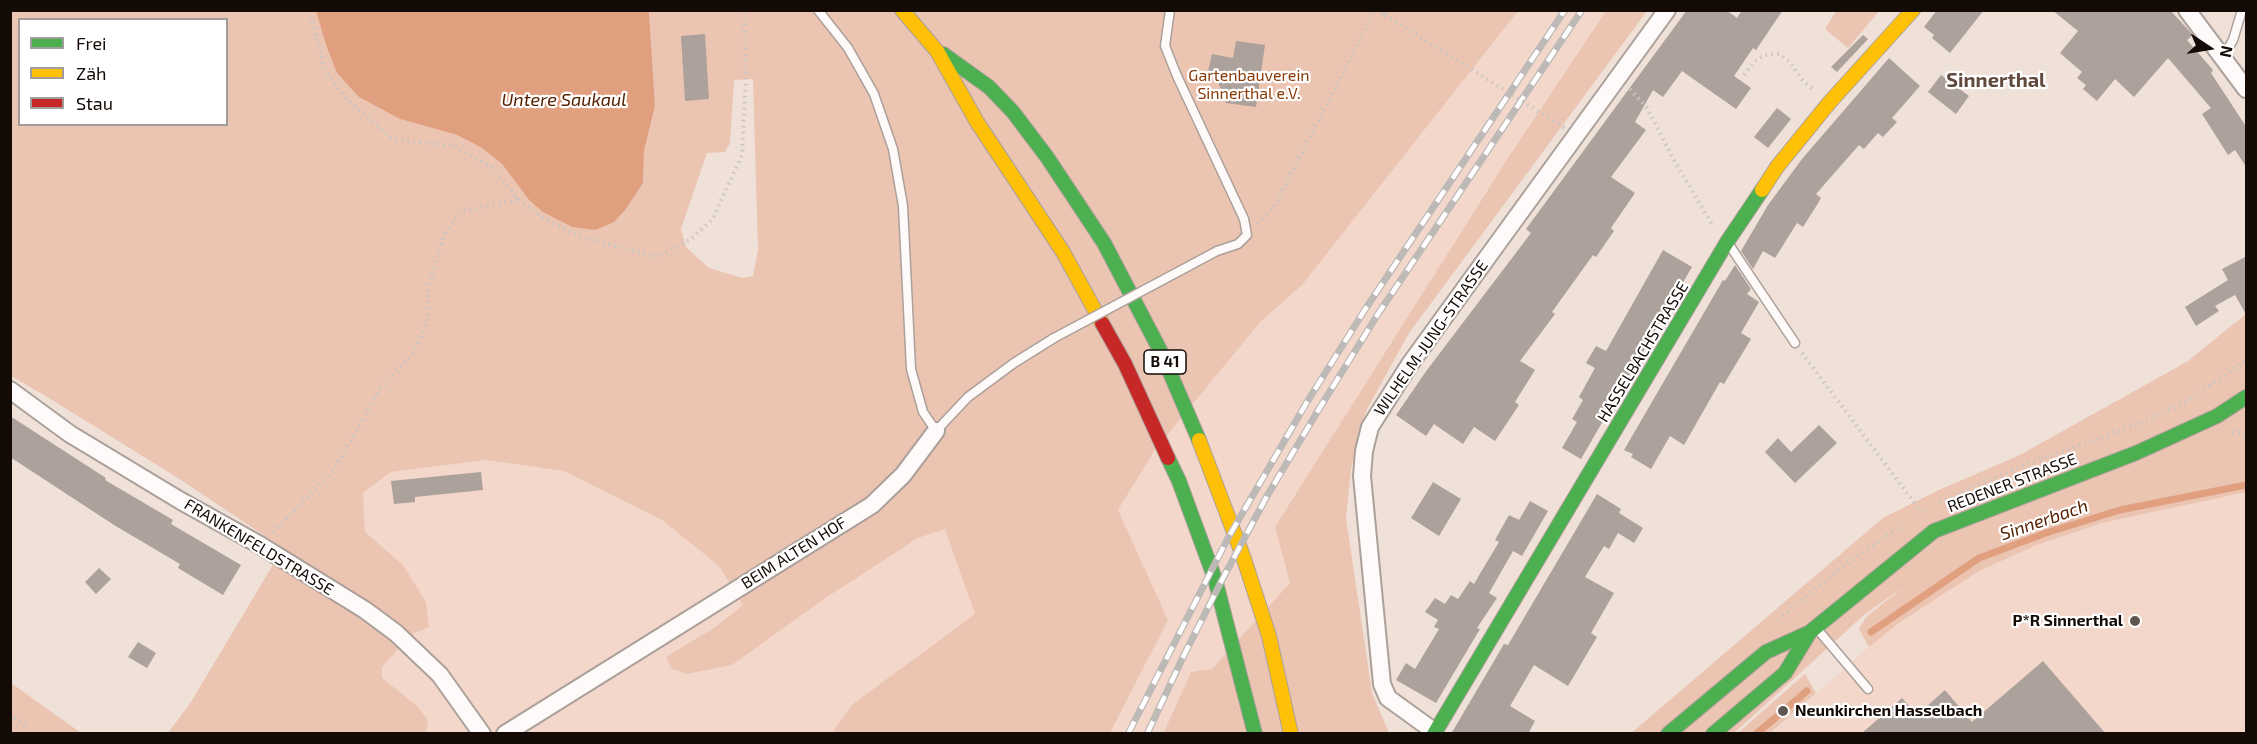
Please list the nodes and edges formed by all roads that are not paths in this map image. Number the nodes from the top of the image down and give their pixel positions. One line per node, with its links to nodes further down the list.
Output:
1 (818, 10): 15 (lane)
2 (902, 10): 8 (main road, B 41)
3 (1170, 10): 15 (lane, BEIM ALTEN HOF, bridge)
4 (1667, 10): 18 (street, WILHELM-JUNG-STRASSE)
5 (1912, 10): 11 (main road, HASSELBACHSTRASSE)
6 (2187, 10): 9 (street)
7 (2242, 10): 9 (lane)
8 (937, 51): 21 (main road, B 41); 22 (main road, B 41)
9 (2223, 57): 10 (street)
10 (2247, 89)
11 (1727, 242): 12 (lane); 18 (main road, HASSELBACHSTRASSE)
12 (1795, 343)
13 (10, 390): 19 (street, FRANKENFELDSTRASSE)
14 (2247, 397): 16 (main road, REDENER STRASSE)
15 (936, 431): 20 (street, BEIM ALTEN HOF)
16 (1813, 630): 17 (lane); 23 (main road, REDENER STRASSE); 24 (main road, REDENER STRASSE)
17 (1868, 689)
18 (1435, 733)
19 (482, 734)
20 (505, 734)
21 (1255, 734)
22 (1291, 734)
23 (1668, 734)
24 (1713, 734)

